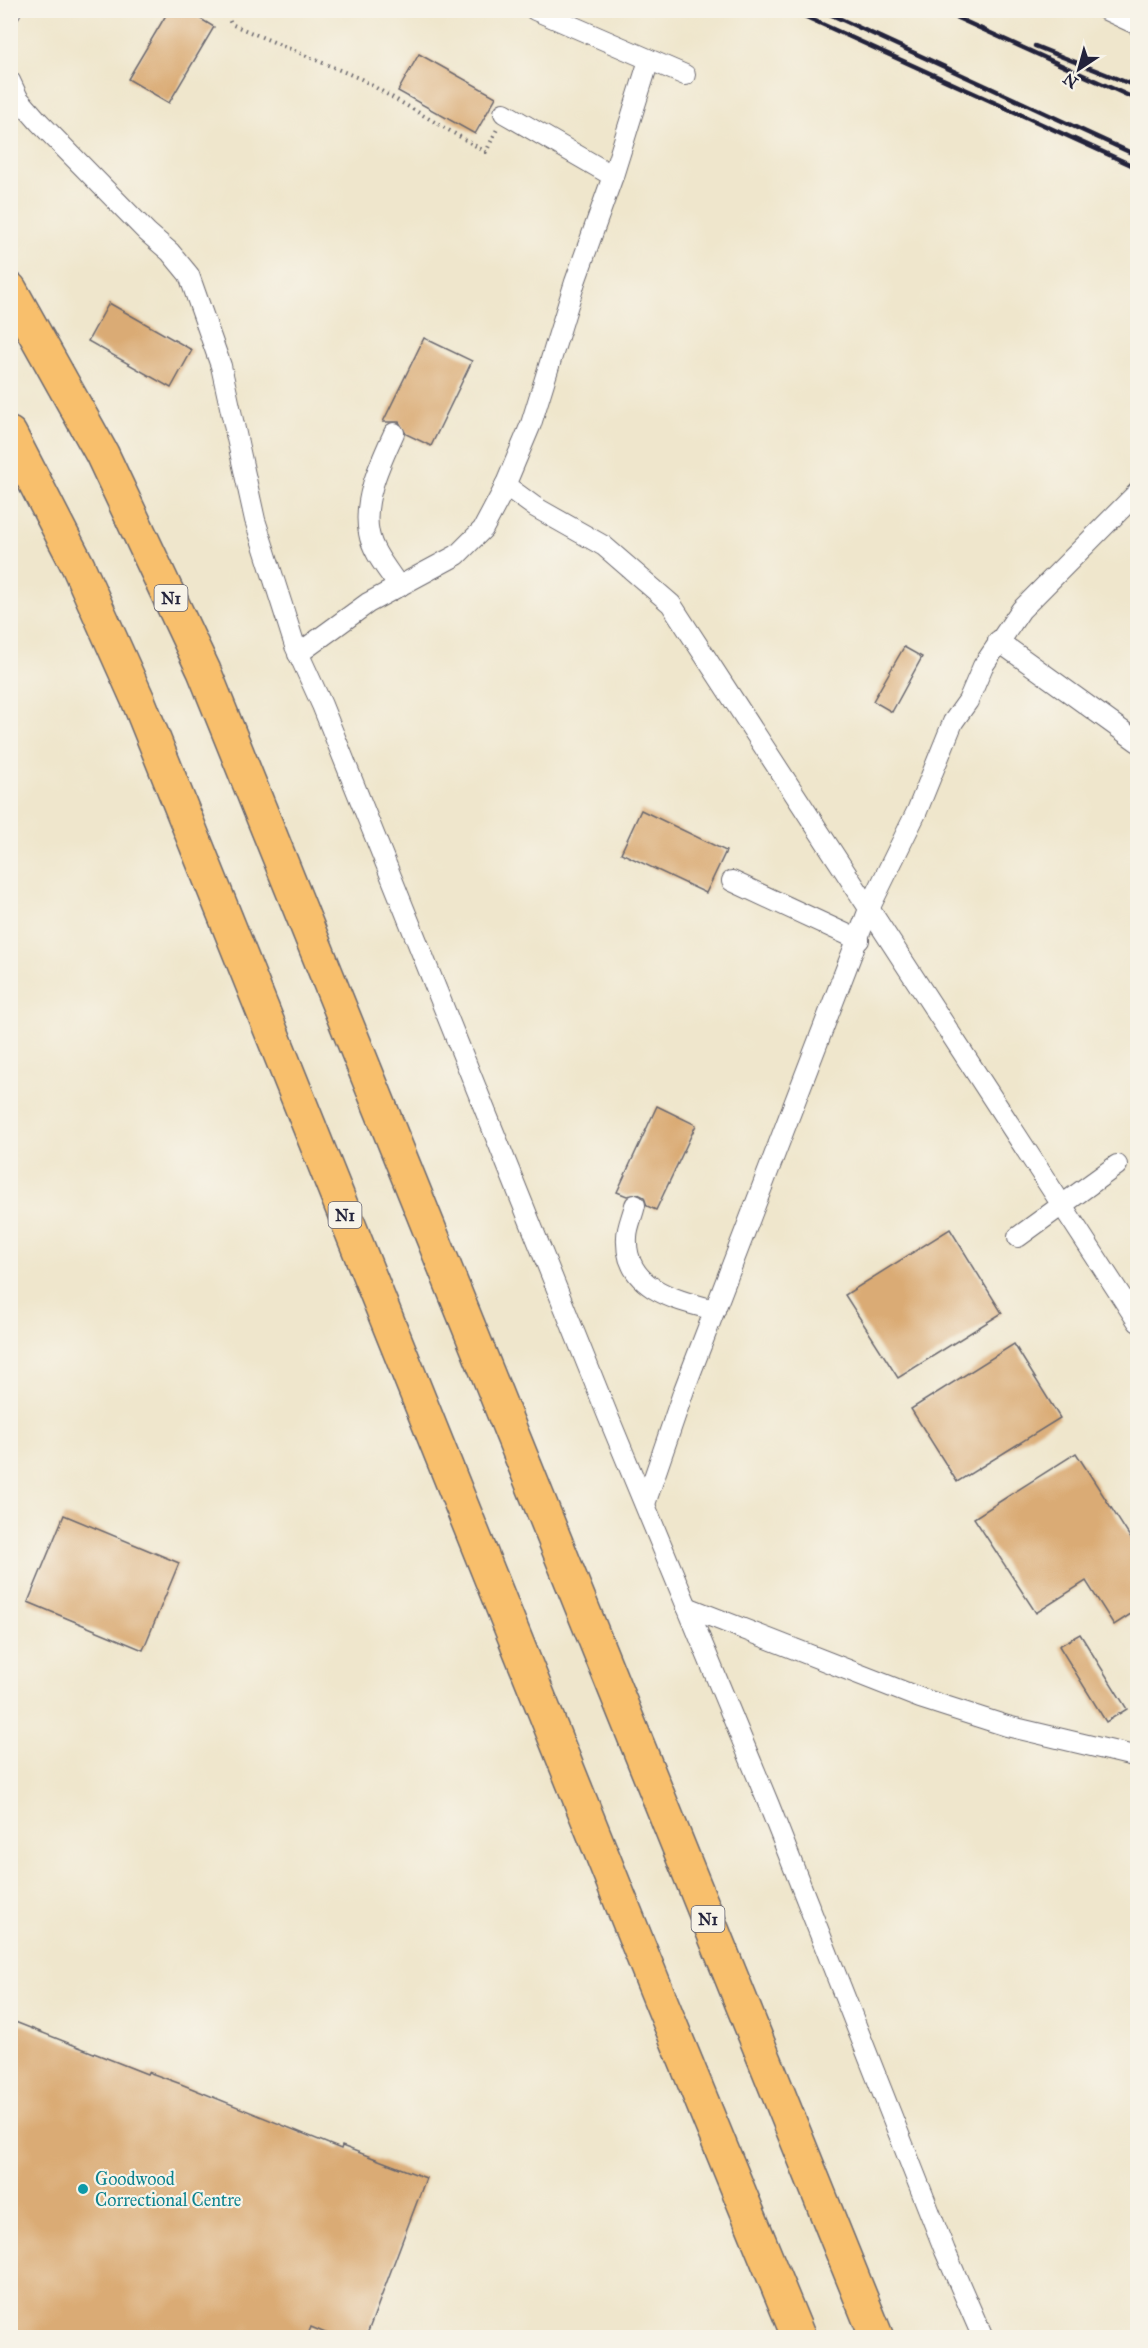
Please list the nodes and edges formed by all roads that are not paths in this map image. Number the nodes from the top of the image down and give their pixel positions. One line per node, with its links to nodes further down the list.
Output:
1 (535, 10): 4 (street)
2 (1106, 10): 3 (street)
3 (1137, 25)
4 (650, 60): 5 (street); 8 (street)
5 (685, 75)
6 (10, 81): 16 (street)
7 (504, 113): 8 (street)
8 (613, 176): 12 (street)
9 (10, 289): 31 (highway, N1)
10 (394, 433): 14 (street)
11 (10, 434): 30 (highway, N1)
12 (505, 485): 14 (street); 19 (street)
13 (1137, 492): 15 (street)
14 (399, 587): 16 (street)
15 (998, 641): 17 (street); 19 (street)
16 (298, 654): 27 (street)
17 (1137, 742)
18 (732, 881): 20 (street)
19 (869, 909): 20 (street); 22 (street)
20 (859, 940): 25 (street)
21 (1117, 1165): 22 (street)
22 (1063, 1204): 24 (street); 26 (street)
23 (635, 1205): 25 (street)
24 (1018, 1237)
25 (715, 1310): 27 (street)
26 (1137, 1322)
27 (645, 1504): 28 (street)
28 (687, 1607): 29 (street); 36 (street)
29 (1137, 1757)
30 (662, 2004): 32 (highway); 33 (highway, N1)
31 (780, 2099): 34 (highway, N1); 35 (highway)
32 (783, 2337)
33 (799, 2337)
34 (877, 2337)
35 (895, 2337)
36 (983, 2337)

